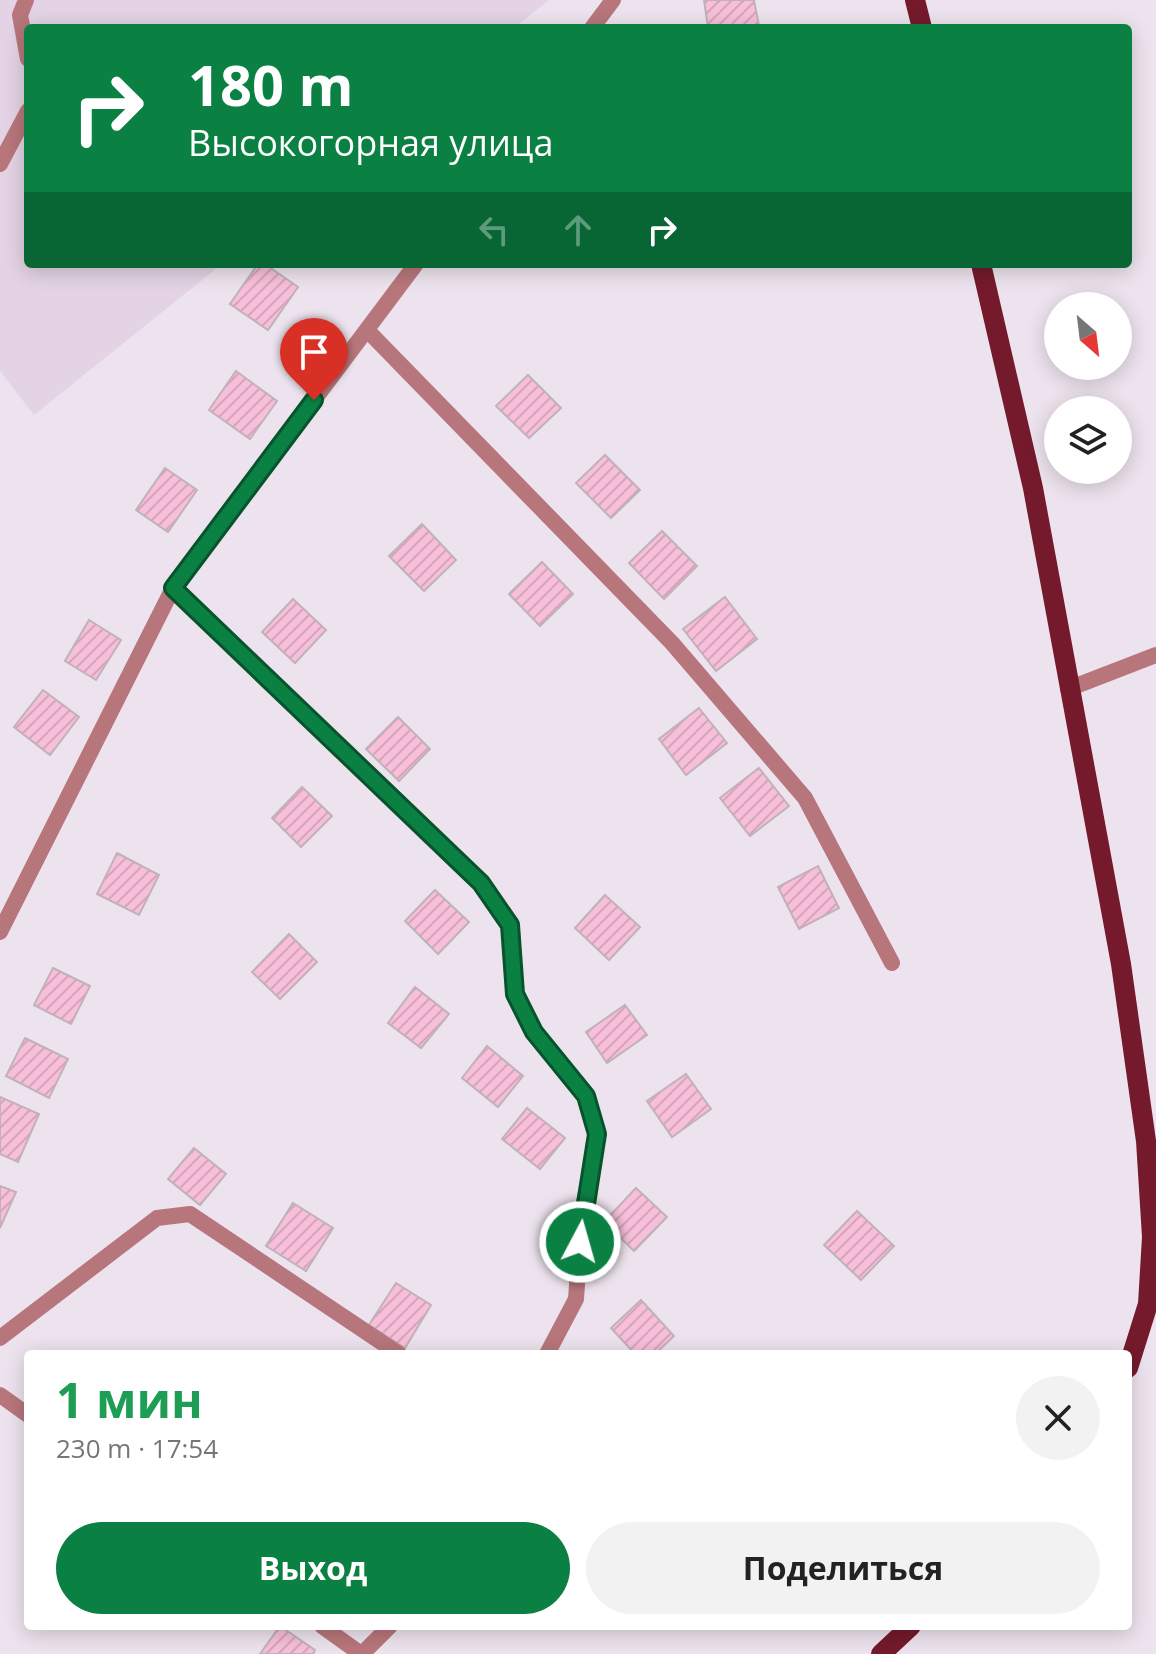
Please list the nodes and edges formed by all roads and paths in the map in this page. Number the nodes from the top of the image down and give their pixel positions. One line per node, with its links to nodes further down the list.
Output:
1 (26, 0): 6 (street)
2 (613, 0): 4 (street)
3 (915, 0): 5 (main road)
4 (595, 24)
5 (921, 24)
6 (24, 37)
7 (24, 119): 8 (street)
8 (0, 164)
9 (413, 268): 11 (street)
10 (982, 268): 14 (main road)
11 (367, 330): 12 (street); 16 (street)
12 (173, 588): 15 (street); 20 (street)
13 (1156, 655): 14 (street)
14 (1068, 689): 17 (main road)
15 (0, 932)
16 (892, 963)
17 (1152, 1307): 21 (main road)
18 (0, 1338): 19 (street)
19 (393, 1350)
20 (549, 1350)
21 (1132, 1358)
22 (0, 1395): 23 (street)
23 (24, 1412)
24 (328, 1630): 27 (street)
25 (386, 1630): 27 (street)
26 (907, 1630): 28 (main road)
27 (362, 1654)
28 (881, 1654)

